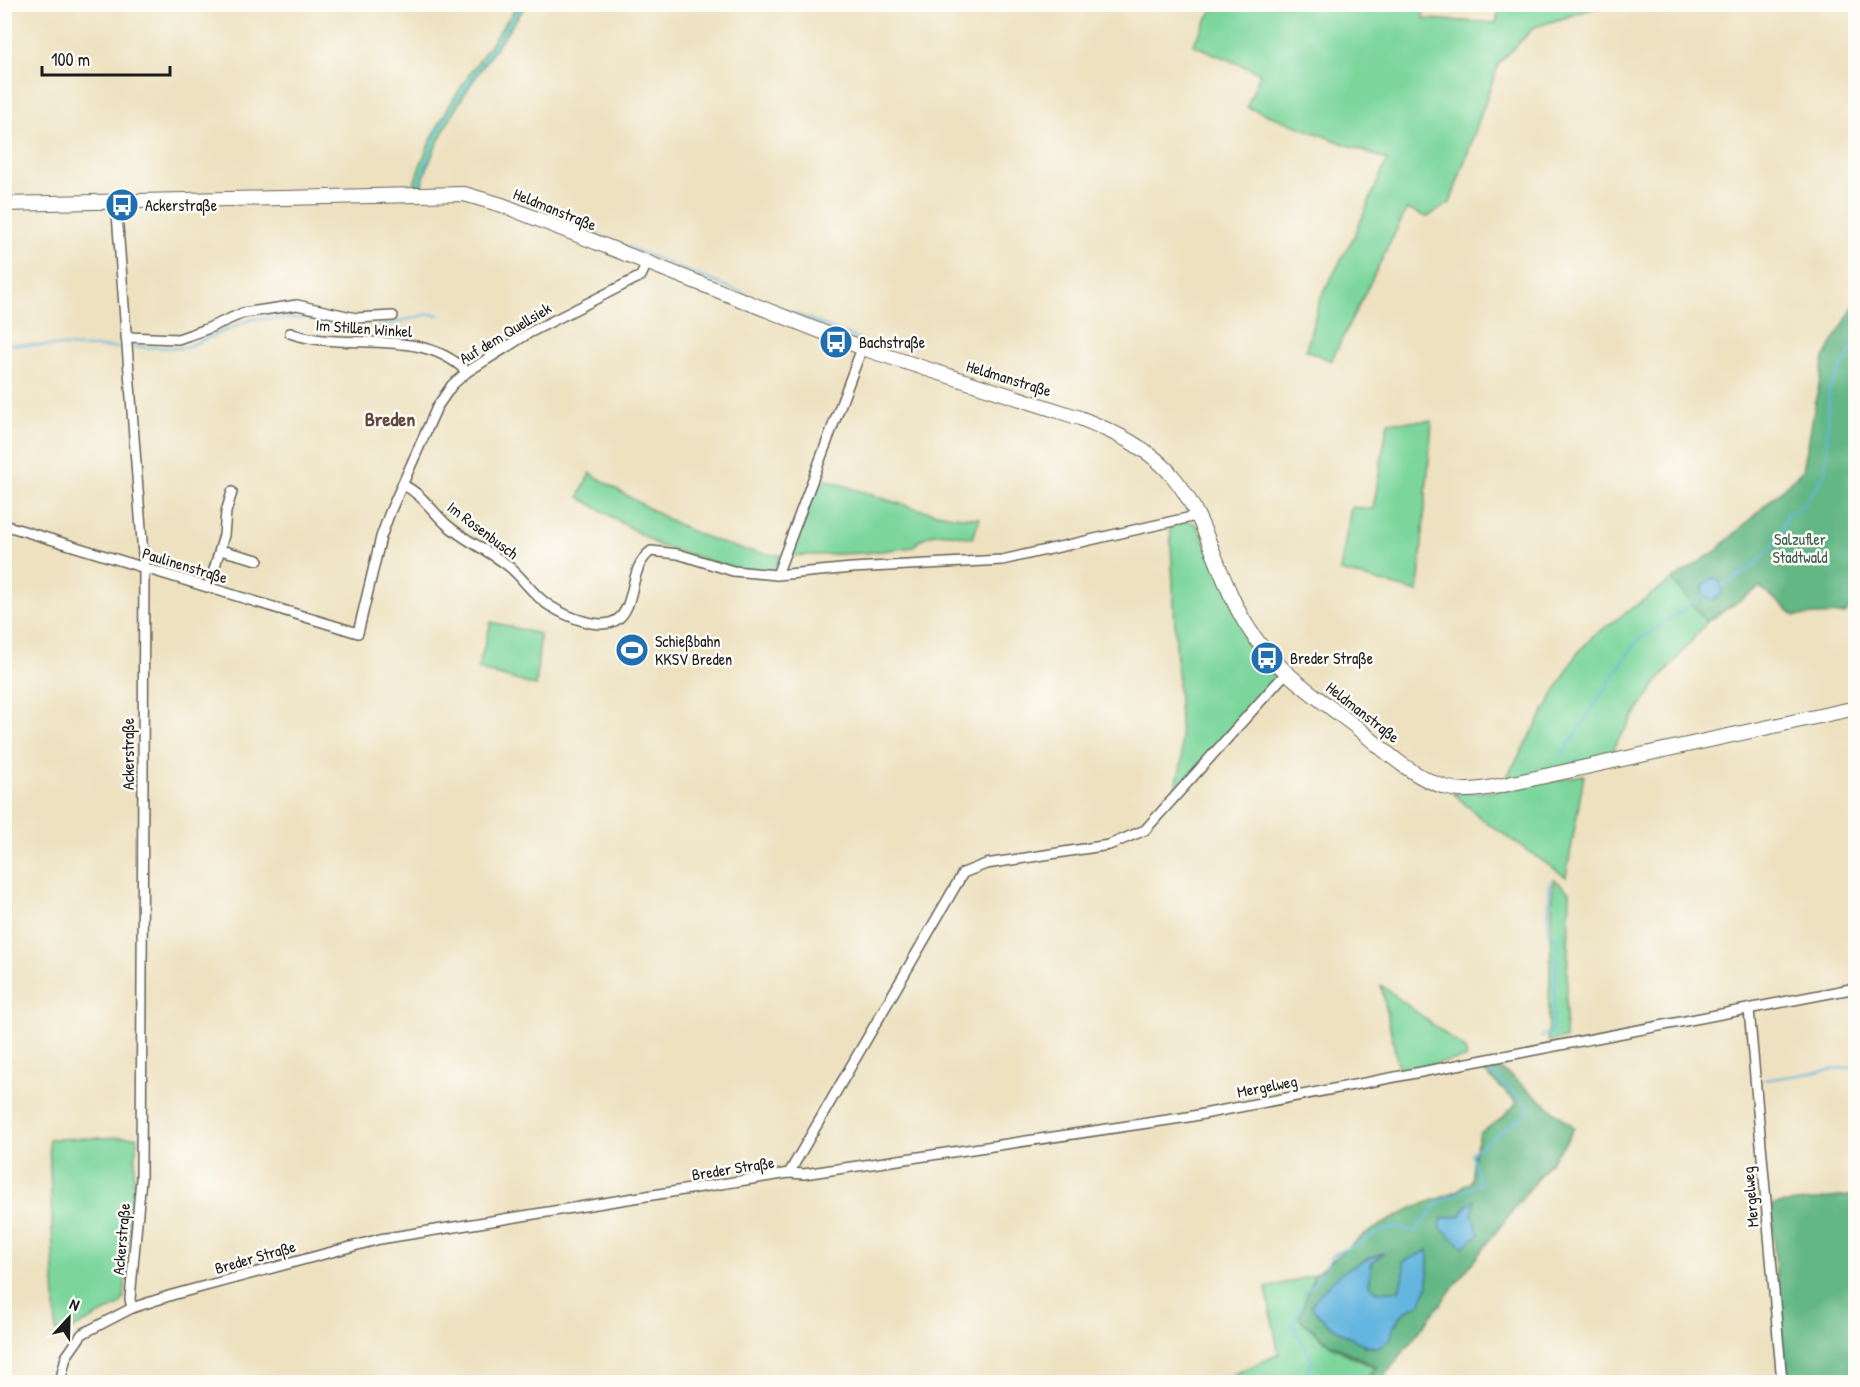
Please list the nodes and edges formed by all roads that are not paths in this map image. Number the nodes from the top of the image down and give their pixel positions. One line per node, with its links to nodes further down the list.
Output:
1 (116, 201): 2 (main road, Heldmanstraße); 3 (main road, Heldmanstraße); 6 (street, Ackerstraße)
2 (4, 204)
3 (647, 263): 7 (main road, Heldmanstraße); 8 (street, Auf dem Quellsiek)
4 (393, 316): 6 (street)
5 (290, 333): 8 (street, Im Stillen Winkel)
6 (126, 337): 15 (street, Ackerstraße)
7 (862, 348): 11 (main road, Heldmanstraße); 16 (street)
8 (467, 372): 9 (street, Auf dem Quellsiek)
9 (403, 485): 16 (street, Im Rosenbusch); 18 (street, Auf dem Quellsiek)
10 (232, 492): 13 (street)
11 (1196, 516): 16 (street); 19 (main road, Heldmanstraße)
12 (4, 525): 15 (street, Paulinenstraße)
13 (220, 550): 14 (street); 17 (street)
14 (258, 560)
15 (144, 568): 17 (street, Paulinenstraße); 24 (street, Ackerstraße)
16 (777, 575)
17 (209, 587): 18 (street, Paulinenstraße)
18 (358, 633)
19 (1286, 673): 20 (main road, Heldmanstraße); 23 (street, Breder Straße)
20 (1856, 708)
21 (1856, 988): 22 (street, Mergelweg)
22 (1749, 1009): 23 (street, Mergelweg); 26 (street, Mergelweg)
23 (789, 1173): 24 (street, Breder Straße)
24 (132, 1308): 25 (street, Breder Straße)
25 (60, 1383)
26 (1782, 1383)

